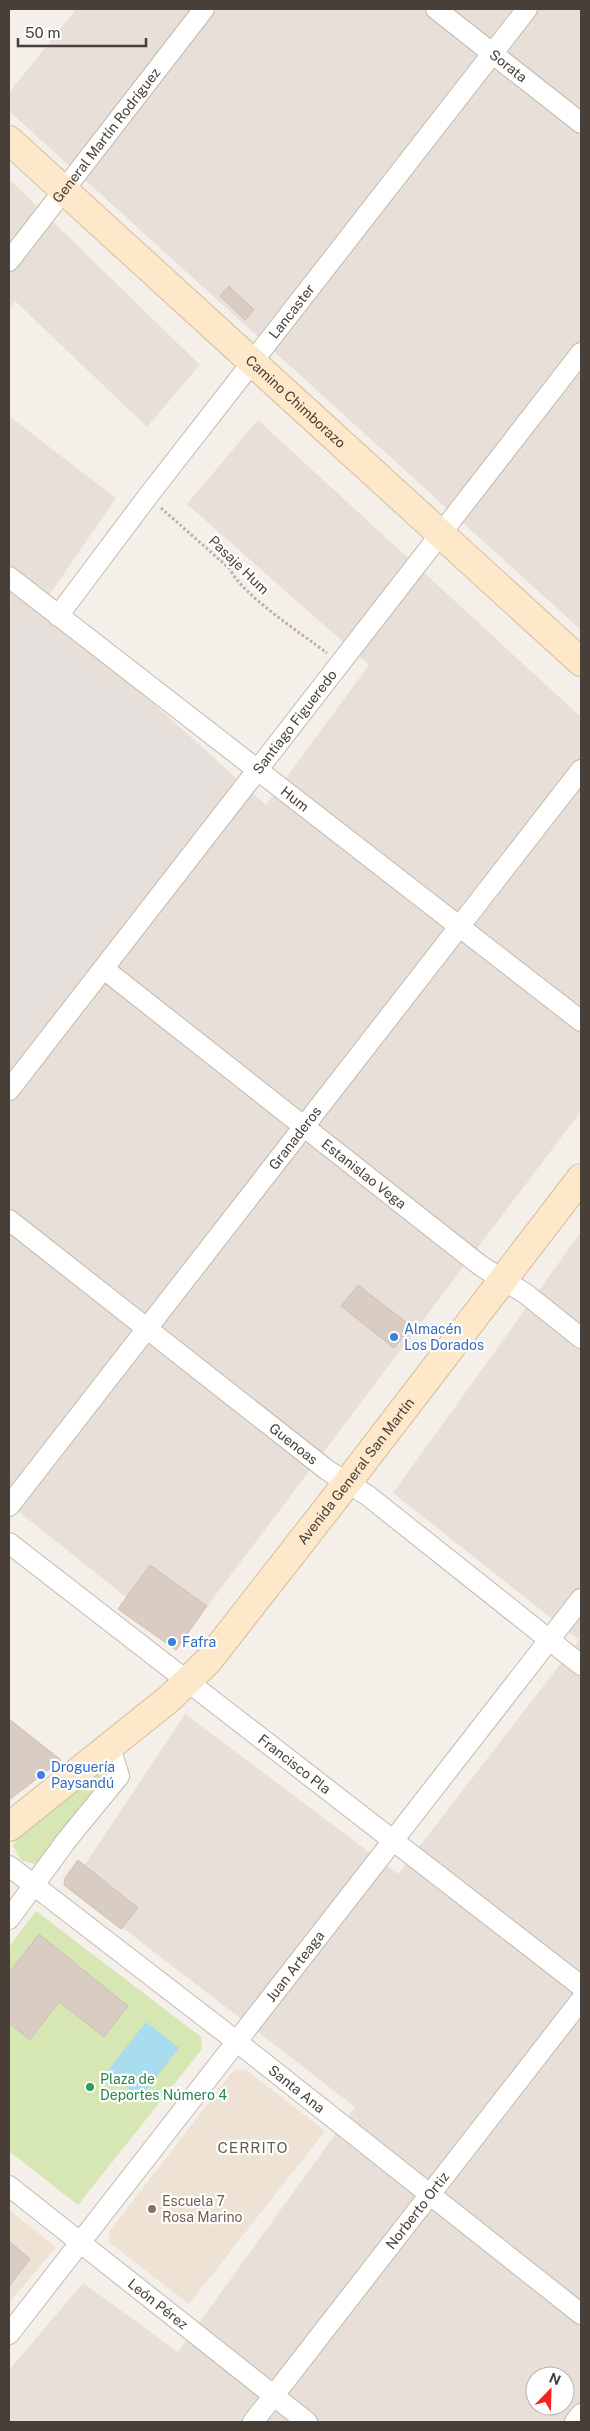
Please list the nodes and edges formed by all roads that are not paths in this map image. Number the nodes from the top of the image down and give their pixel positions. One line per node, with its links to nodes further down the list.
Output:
1 (204, 9): 7 (street, General Martín Rodríguez)
2 (436, 9): 4 (street, Sorata)
3 (527, 9): 4 (street, Lancaster)
4 (492, 53): 5 (street, Sorata); 10 (street, Lancaster)
5 (581, 122)
6 (9, 140): 7 (main road, Camino Chimborazo)
7 (64, 190): 8 (street, General Martín Rodríguez); 10 (main road, Camino Chimborazo)
8 (9, 261)
9 (581, 353): 11 (street, Santiago Figueredo)
10 (252, 362): 11 (main road, Camino Chimborazo); 13 (street, Lancaster)
11 (441, 534): 14 (main road, Camino Chimborazo); 15 (street, Santiago Figueredo)
12 (9, 577): 13 (street, Hum)
13 (58, 616): 15 (street, Hum)
14 (581, 662)
15 (259, 769): 17 (street, Hum); 18 (street, Santiago Figueredo)
16 (581, 770): 17 (street, Granaderos)
17 (461, 926): 19 (street, Hum); 21 (street, Granaderos)
18 (104, 969): 20 (street, Santiago Figueredo); 21 (street, Estanislao Vega)
19 (581, 1021)
20 (9, 1090)
21 (305, 1126): 24 (street, Estanislao Vega); 25 (street, Granaderos)
22 (581, 1178): 24 (main road, Avenida General San Martín)
23 (9, 1220): 25 (street, Guenoas)
24 (504, 1280): 26 (street, Estanislao Vega); 27 (main road, Avenida General San Martín)
25 (148, 1328): 27 (street, Guenoas); 28 (street, Granaderos)
26 (581, 1338)
27 (347, 1483): 31 (street, Guenoas); 33 (main road, Avenida General San Martín)
28 (9, 1506)
29 (9, 1543): 33 (street, Francisco Pla)
30 (581, 1599): 31 (street, Juan Arteaga)
31 (550, 1640): 32 (street, Guenoas); 36 (street, Juan Arteaga)
32 (581, 1665)
33 (188, 1681): 34 (main road, Avenida General San Martín); 36 (street, Francisco Pla)
34 (110, 1747): 35 (main road, Avenida General San Martín); 38 (street)
35 (9, 1827)
36 (393, 1840): 40 (street, Francisco Pla); 42 (street, Juan Arteaga)
37 (9, 1866): 38 (street, Santa Ana)
38 (35, 1886): 39 (street); 42 (street, Santa Ana)
39 (9, 1919)
40 (581, 1986)
41 (581, 2000): 44 (street, Norberto Ortiz)
42 (236, 2041): 44 (street, Santa Ana); 45 (street, Juan Arteaga)
43 (9, 2186): 45 (street, León Pérez)
44 (429, 2194): 46 (street, Santa Ana); 48 (street, Norberto Ortiz)
45 (81, 2243): 47 (street, Juan Arteaga); 48 (street, León Pérez)
46 (581, 2314)
47 (9, 2334)
48 (273, 2396): 50 (street, Norberto Ortiz); 51 (street, León Pérez)
49 (581, 2414): 52 (street)
50 (253, 2422)
51 (307, 2422)
52 (575, 2422)

